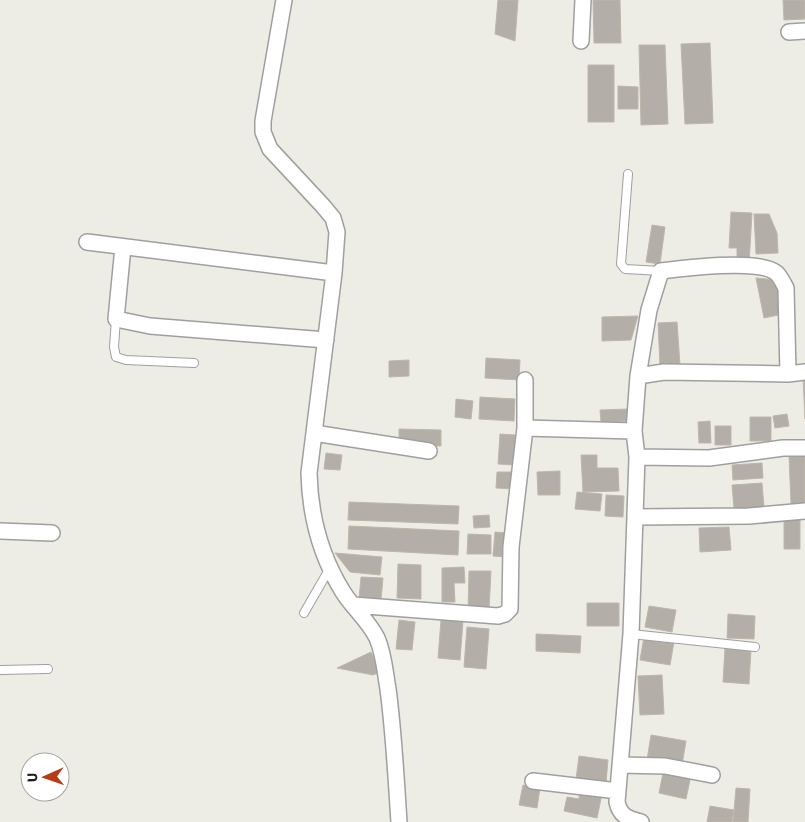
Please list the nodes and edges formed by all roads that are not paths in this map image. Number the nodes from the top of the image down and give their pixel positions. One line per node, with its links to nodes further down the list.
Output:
1 (284, 0): 10 (street)
2 (583, 0): 5 (street)
3 (805, 30): 4 (street)
4 (789, 32)
5 (581, 41)
6 (628, 174): 9 (lane)
7 (87, 242): 8 (street)
8 (123, 246): 10 (street); 11 (street)
9 (661, 271): 15 (street); 16 (street)
10 (334, 273): 12 (street)
11 (116, 319): 12 (street); 13 (lane)
12 (326, 340): 20 (street)
13 (194, 363)
14 (805, 372): 15 (street)
15 (788, 374): 16 (street)
16 (638, 376): 19 (street)
17 (525, 380): 18 (street)
18 (525, 428): 19 (street); 29 (street)
19 (634, 431): 23 (street)
20 (314, 433): 22 (street); 28 (street)
21 (805, 448): 23 (street)
22 (429, 451)
23 (636, 458): 25 (street)
24 (805, 511): 25 (street)
25 (635, 517): 31 (street)
26 (0, 531): 27 (street)
27 (52, 533)
28 (330, 568): 29 (street); 30 (lane)
29 (353, 605): 39 (street)
30 (304, 613)
31 (631, 634): 32 (lane); 35 (street)
32 (755, 647)
33 (48, 669): 34 (lane)
34 (0, 670)
35 (620, 764): 36 (street); 38 (street)
36 (712, 775)
37 (533, 781): 38 (street)
38 (618, 791): 40 (street)
39 (399, 822)
40 (641, 822)

